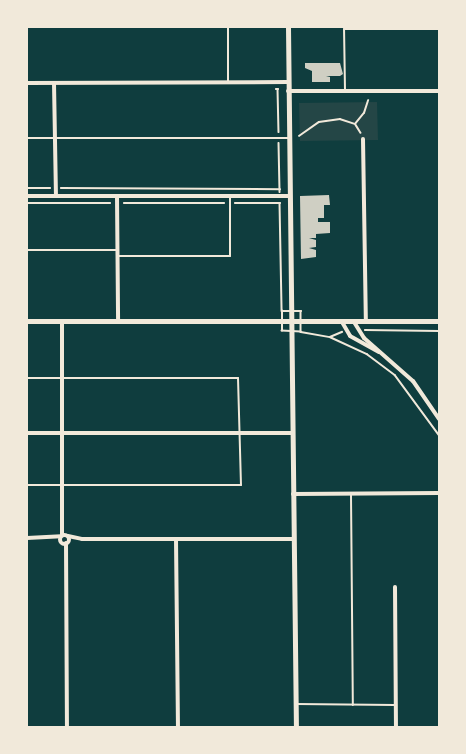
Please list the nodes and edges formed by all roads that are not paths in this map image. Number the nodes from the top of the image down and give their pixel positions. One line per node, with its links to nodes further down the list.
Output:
1 (228, 27): 4 (lane)
2 (288, 27): 5 (street)
3 (439, 29): 8 (lane)
4 (228, 82): 5 (street); 7 (street)
5 (288, 82): 9 (street)
6 (27, 83): 7 (street)
7 (54, 83): 12 (street)
8 (345, 90): 9 (street); 10 (street)
9 (288, 91): 13 (street)
10 (439, 91)
11 (27, 138): 12 (lane)
12 (55, 138): 13 (lane); 16 (street)
13 (289, 138): 19 (street)
14 (363, 139): 30 (street)
15 (27, 196): 16 (street)
16 (56, 196): 17 (street)
17 (117, 196): 18 (street); 21 (street)
18 (230, 196): 19 (street); 22 (lane)
19 (290, 196): 26 (street)
20 (27, 250): 21 (lane)
21 (117, 250): 22 (street)
22 (117, 256): 25 (street)
23 (27, 321): 24 (street)
24 (62, 321): 25 (street); 33 (street)
25 (118, 321): 26 (street)
26 (291, 321): 28 (street); 37 (street)
27 (439, 321): 30 (street)
28 (342, 322): 29 (street); 31 (street)
29 (354, 322): 30 (street); 31 (street)
30 (366, 322)
31 (385, 354): 34 (street)
32 (27, 378): 33 (lane)
33 (62, 378): 36 (street); 38 (lane)
34 (439, 418)
35 (27, 433): 36 (street)
36 (63, 433): 38 (street); 40 (street)
37 (293, 433): 38 (street); 43 (street)
38 (239, 434): 40 (lane)
39 (27, 485): 40 (lane)
40 (64, 485): 45 (street)
41 (351, 493): 42 (street); 43 (street); 50 (lane)
42 (439, 493)
43 (293, 494): 47 (street)
44 (27, 538): 45 (street)
45 (64, 539): 46 (street); 52 (street)
46 (176, 539): 47 (street); 53 (street)
47 (294, 539): 49 (street)
48 (395, 587): 51 (street)
49 (296, 704): 50 (lane); 54 (street)
50 (353, 705): 51 (lane)
51 (396, 705): 55 (street)
52 (67, 727)
53 (178, 727)
54 (296, 727)
55 (396, 727)

